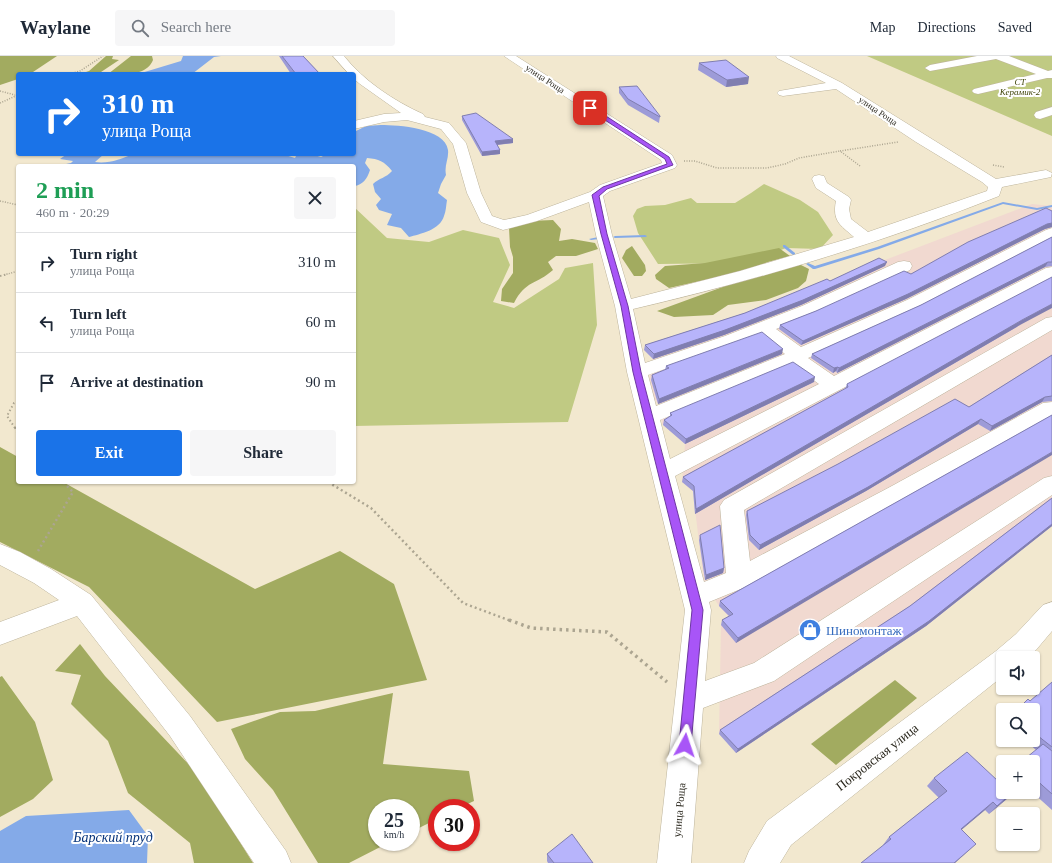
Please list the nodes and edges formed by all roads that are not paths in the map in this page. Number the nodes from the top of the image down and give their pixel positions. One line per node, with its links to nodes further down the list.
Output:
1 (338, 56): 8 (street)
2 (527, 56): 6 (street)
3 (781, 56): 11 (street, улица Роща)
4 (994, 56): 7 (street)
5 (999, 56): 9 (street)
6 (511, 57): 19 (street, улица Роща)
7 (930, 68)
8 (352, 72)
9 (1051, 74): 12 (street)
10 (356, 75): 14 (street)
11 (838, 85): 13 (street); 18 (street, улица Роща)
12 (978, 90)
13 (782, 93)
14 (422, 119): 15 (street); 19 (street)
15 (356, 125)
16 (1046, 174): 18 (street)
17 (819, 179): 21 (street)
18 (993, 184): 21 (street)
19 (595, 195): 24 (street, улица Роща)
20 (1052, 233): 27 (street)
21 (866, 239): 24 (street)
22 (904, 266): 26 (street)
23 (1052, 272): 29 (street)
24 (624, 306): 28 (street, улица Роща)
25 (1052, 322): 35 (street)
26 (763, 328): 27 (street); 28 (street)
27 (796, 356): 29 (street); 31 (street)
28 (637, 372): 31 (street, улица Роща)
29 (834, 385): 32 (street)
30 (1050, 408): 35 (street)
31 (648, 417): 32 (street, улица Роща)
32 (662, 473): 36 (street, улица Роща)
33 (1052, 484): 42 (street)
34 (0, 554): 37 (street)
35 (739, 579): 36 (street)
36 (694, 597): 42 (street, улица Роща)
37 (82, 603): 39 (street); 43 (street)
38 (1052, 613): 40 (street)
39 (0, 634)
40 (1015, 651)
41 (996, 665): 45 (street, Покровская улица)
42 (689, 700): 44 (street, улица Роща)
43 (274, 863)
44 (674, 863)
45 (761, 863)

